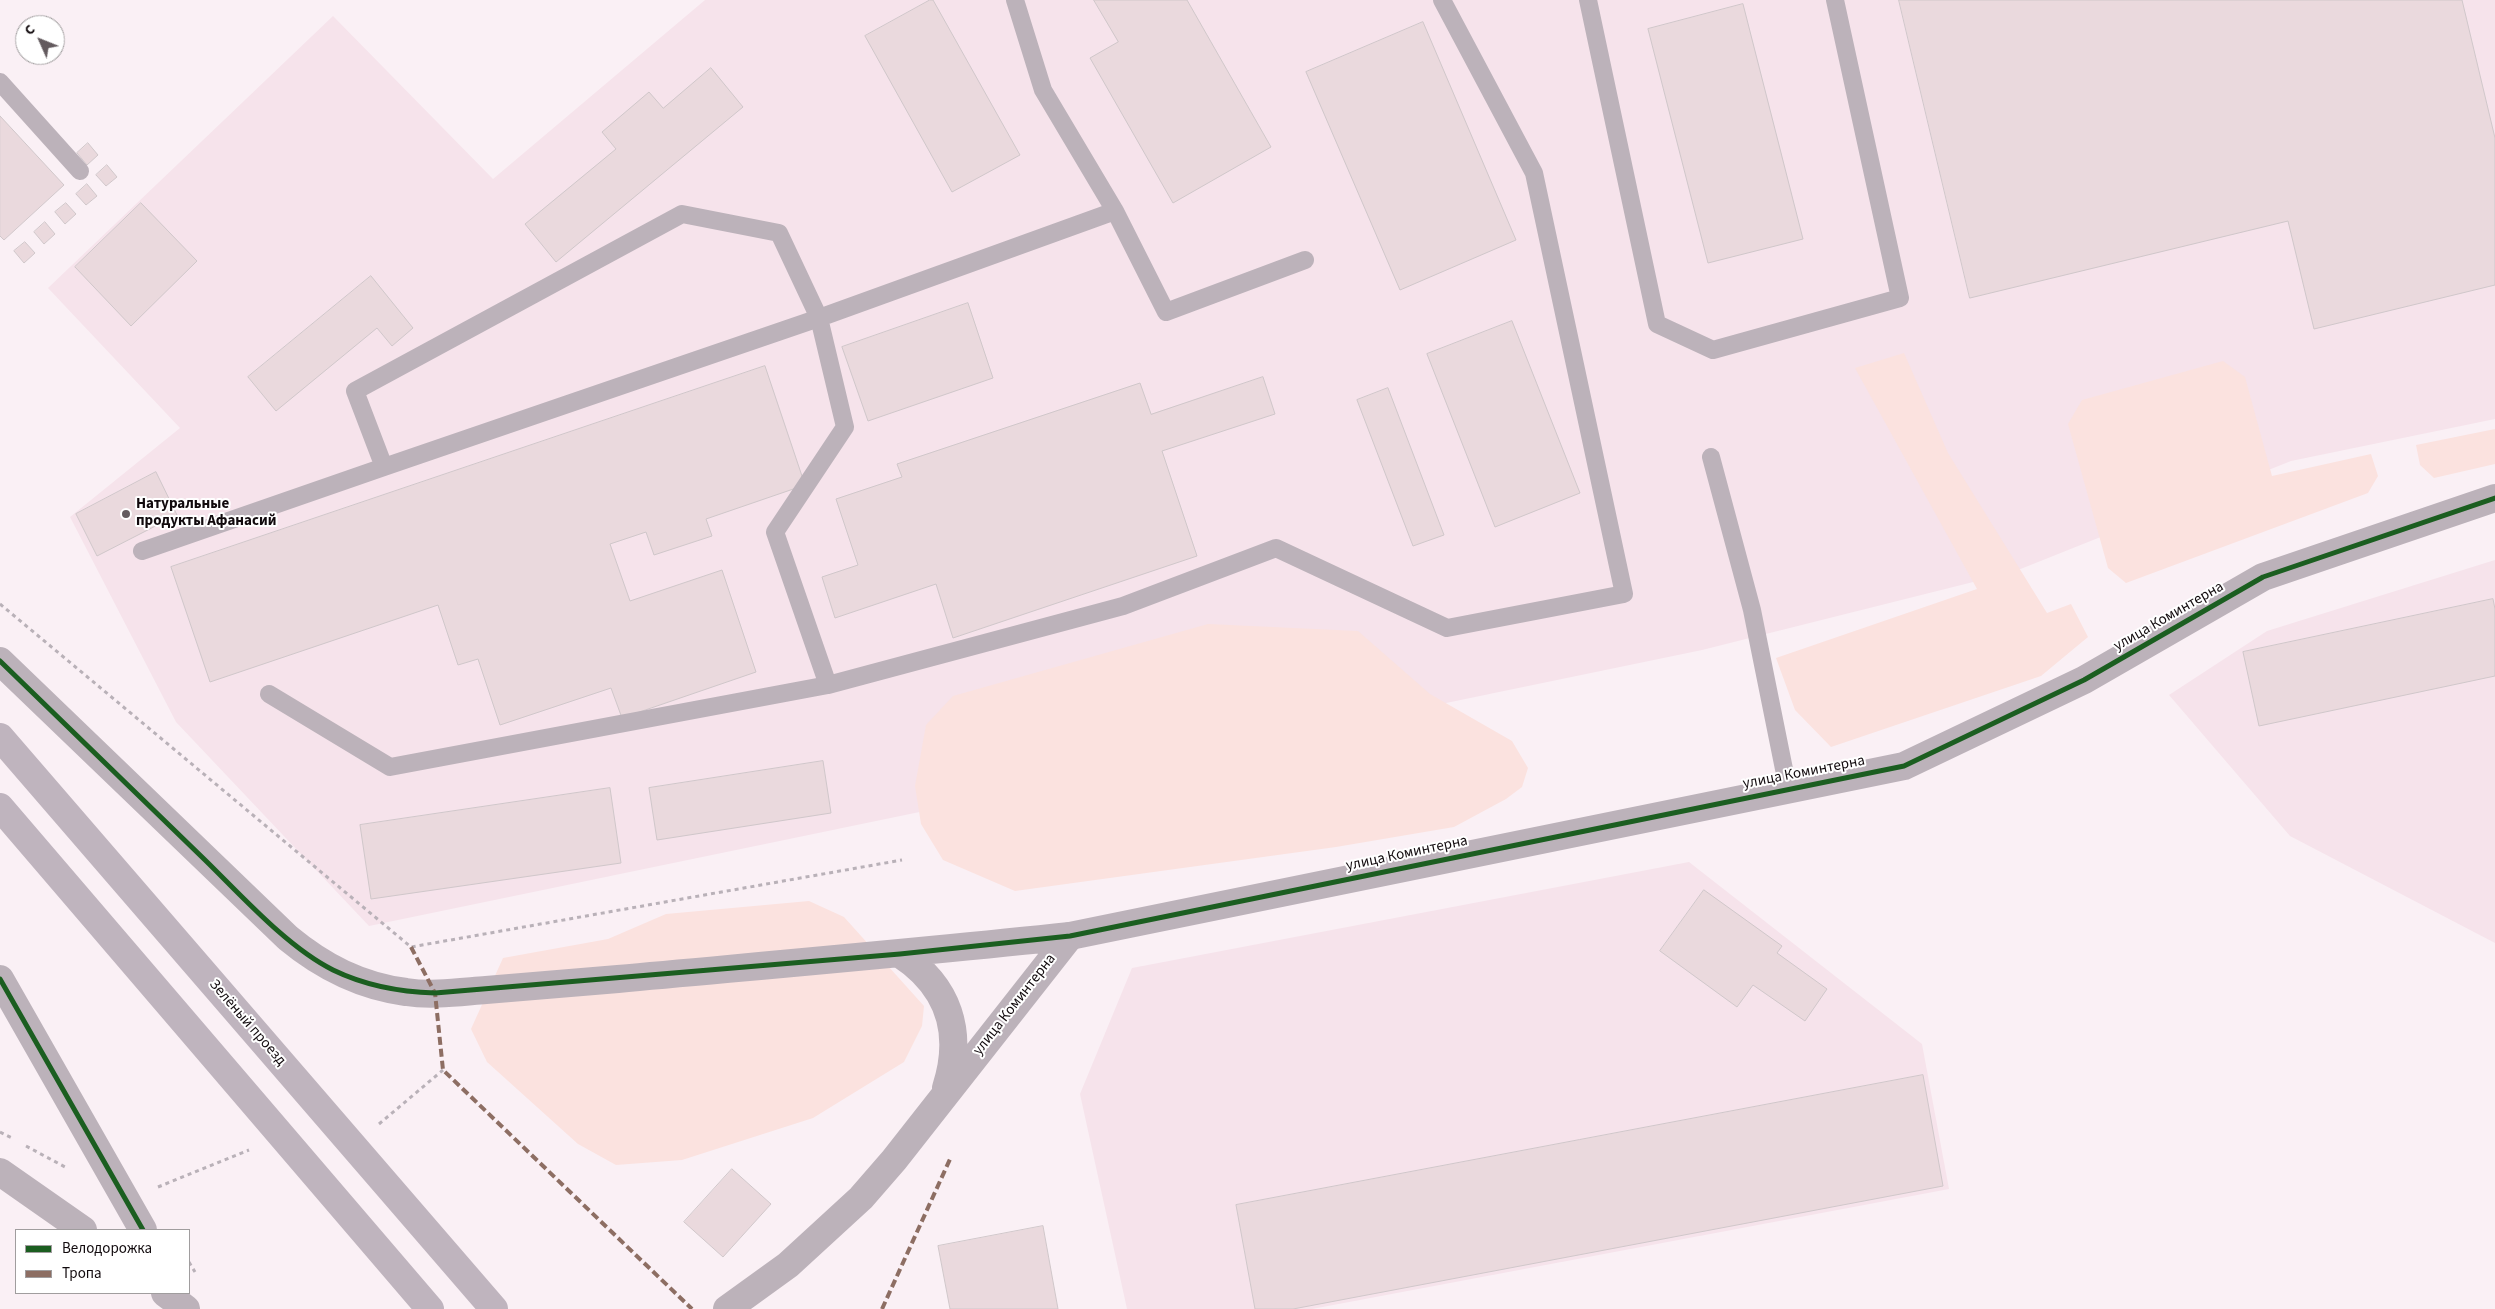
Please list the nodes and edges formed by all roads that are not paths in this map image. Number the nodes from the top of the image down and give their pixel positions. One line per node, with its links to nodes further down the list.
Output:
1 (1015, 0): 7 (lane)
2 (1442, 0): 15 (lane)
3 (1588, 0): 4 (lane)
4 (1835, 0)
5 (0, 82): 6 (lane)
6 (80, 171)
7 (1115, 211): 8 (lane); 9 (lane)
8 (1305, 260)
9 (820, 318): 11 (lane); 11 (lane); 15 (lane)
10 (1711, 457): 18 (lane)
11 (384, 467): 13 (lane)
12 (2495, 498): 18 (street, улица Коминтерна)
13 (142, 551)
14 (0, 661): 21 (street)
15 (828, 685): 16 (lane)
16 (269, 694)
17 (0, 737): 31 (main road, Зелёный проезд)
18 (1788, 789): 20 (street, улица Коминтерна)
19 (0, 807): 30 (main road)
20 (1070, 936): 21 (street); 23 (street, улица Коминтерна)
21 (900, 954): 23 (street, улица Коминтерна)
22 (0, 979): 26 (street)
23 (940, 1100): 32 (street, улица Коминтерна)
24 (0, 1172): 25 (street)
25 (83, 1229)
26 (142, 1229)
27 (166, 1294): 29 (street)
28 (179, 1294): 29 (street)
29 (187, 1309)
30 (430, 1309)
31 (494, 1309)
32 (727, 1309)

